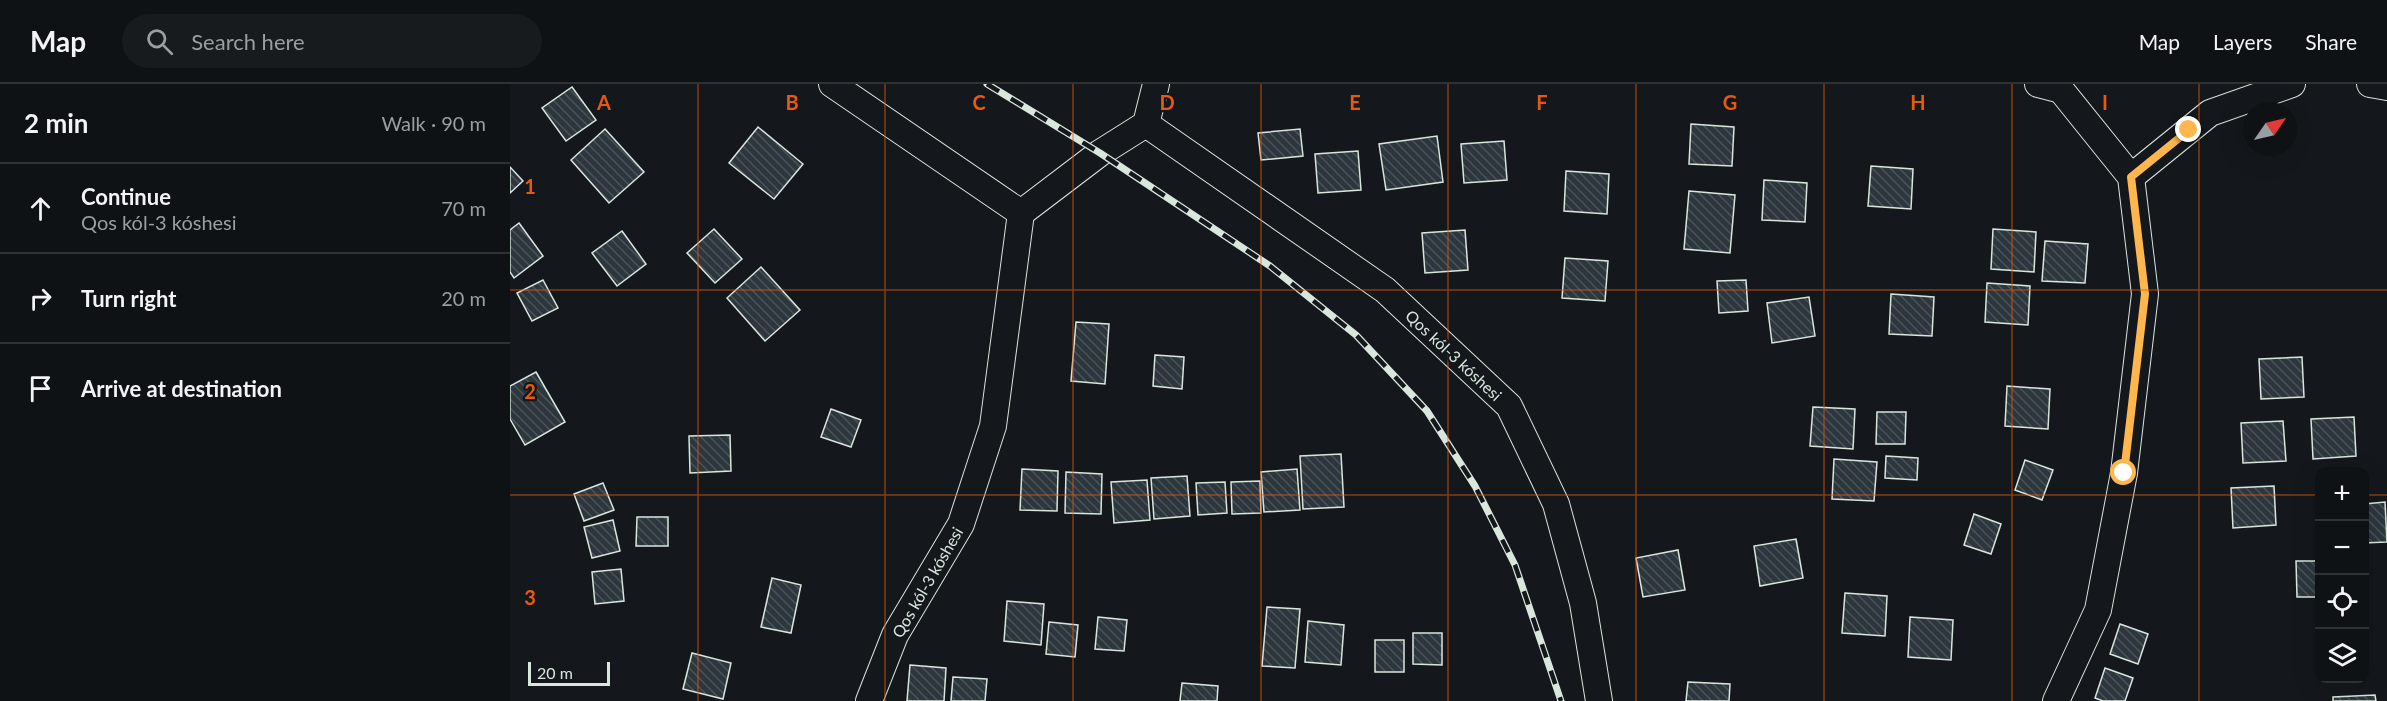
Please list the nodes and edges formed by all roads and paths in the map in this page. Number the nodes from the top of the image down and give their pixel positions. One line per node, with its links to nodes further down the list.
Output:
1 (832, 84): 9 (street)
2 (1156, 84): 7 (street)
3 (2292, 84): 8 (street)
4 (2370, 84): 6 (street)
5 (2049, 87): 8 (street)
6 (2387, 87)
7 (1146, 124): 9 (street); 11 (street, Qos kól-3 kóshesi)
8 (2131, 177): 12 (street)
9 (1021, 213): 10 (street, Qos kól-3 kóshesi)
10 (869, 701)
11 (1599, 701)
12 (2056, 701)

